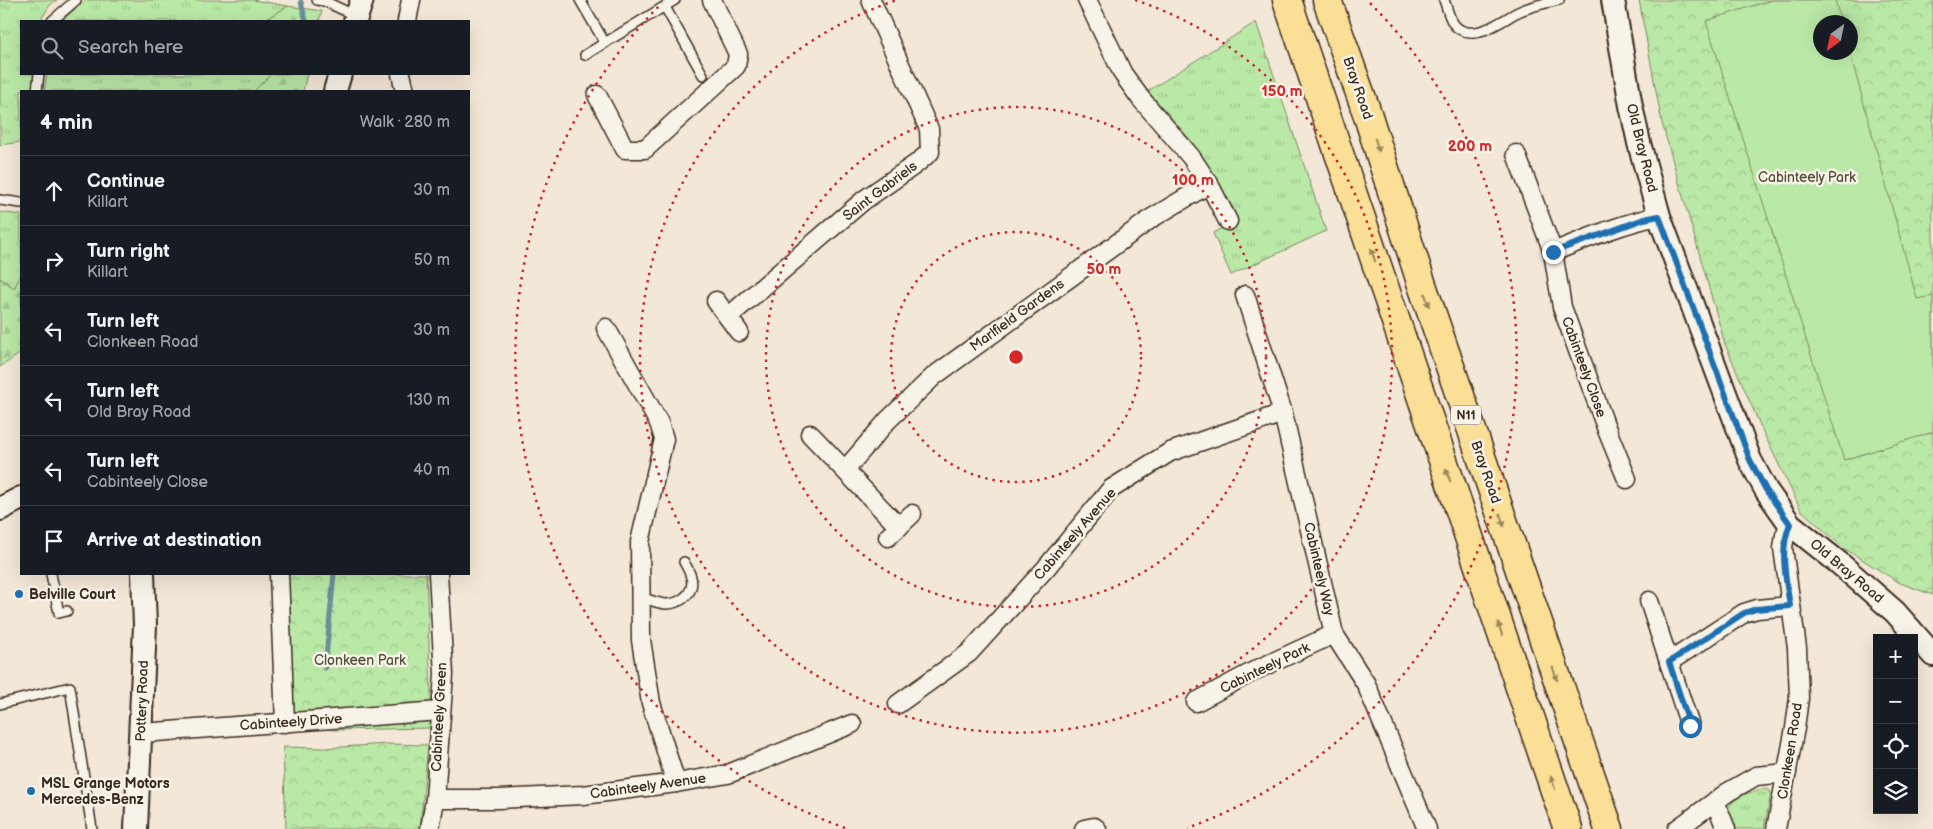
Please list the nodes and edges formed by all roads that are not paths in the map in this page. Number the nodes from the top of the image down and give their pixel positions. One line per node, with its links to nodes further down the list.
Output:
1 (76, 0): 16 (lane)
2 (317, 0): 15 (lane)
3 (411, 0): 17 (street)
4 (580, 0): 18 (lane)
5 (675, 0): 14 (lane)
6 (712, 0): 27 (street)
7 (871, 0): 37 (street, Saint Gabriels)
8 (1087, 0): 29 (street)
9 (1287, 0): 78 (highway, N11, one-way to 9)
10 (1327, 0): 79 (highway, Bray Road / N11, one-way to 79)
11 (1444, 0): 12 (lane)
12 (1559, 0)
13 (1613, 0): 32 (street, Old Bray Road)
14 (665, 7): 18 (lane); 23 (lane)
15 (358, 13)
16 (53, 20)
17 (407, 20)
18 (605, 43): 19 (lane)
19 (584, 55)
20 (38, 75): 24 (lane)
21 (340, 75): 25 (street)
22 (401, 75): 26 (street)
23 (703, 75)
24 (37, 90)
25 (335, 90)
26 (405, 90)
27 (597, 95)
28 (1516, 154): 34 (street, Cabinteely Close)
29 (1209, 184): 33 (street); 42 (street, Marlfield Gardens)
30 (0, 200): 31 (lane)
31 (20, 203)
32 (1659, 216): 34 (street); 47 (street, Old Bray Road)
33 (1228, 221)
34 (1553, 252): 43 (street, Cabinteely Close)
35 (1245, 295): 40 (street, Cabinteely Way)
36 (716, 300): 37 (street)
37 (728, 317): 39 (street)
38 (606, 328): 53 (street)
39 (739, 332)
40 (1283, 413): 57 (street, Cabinteely Way); 62 (street, Cabinteely Avenue)
41 (810, 434): 42 (street)
42 (845, 470): 46 (street)
43 (1627, 478)
44 (20, 499): 45 (street)
45 (0, 509)
46 (912, 514)
47 (1790, 524): 55 (street, Clonkeen Road); 58 (street, Old Bray Road)
48 (684, 562): 53 (lane)
49 (52, 575): 56 (lane)
50 (143, 575): 67 (street, Pottery Road)
51 (279, 575): 64 (street)
52 (438, 575): 63 (street, Cabinteely Green)
53 (640, 597): 69 (street)
54 (1649, 601): 59 (street)
55 (1790, 606): 59 (street); 68 (street, Clonkeen Road)
56 (67, 611)
57 (1334, 634): 60 (street, Cabinteely Park); 77 (street, Cabinteely Way)
58 (1933, 655)
59 (1669, 662): 66 (street)
60 (1196, 702)
61 (0, 704): 72 (lane)
62 (898, 704)
63 (440, 712): 64 (street, Cabinteely Drive); 70 (street, Cabinteely Green)
64 (285, 723): 67 (street, Cabinteely Drive)
65 (852, 724): 69 (street, Cabinteely Avenue)
66 (1690, 726)
67 (142, 733): 73 (street, Pottery Road)
68 (1787, 773): 71 (street); 82 (street, Clonkeen Road)
69 (676, 783): 70 (street, Cabinteely Avenue)
70 (435, 800): 74 (street, Cabinteely Green)
71 (1715, 801): 80 (street); 81 (street)
72 (92, 829)
73 (136, 829)
74 (430, 829)
75 (1084, 829): 76 (street)
76 (1097, 829)
77 (1427, 829)
78 (1568, 829)
79 (1609, 829)
80 (1677, 829)
81 (1726, 829)
82 (1776, 829)

